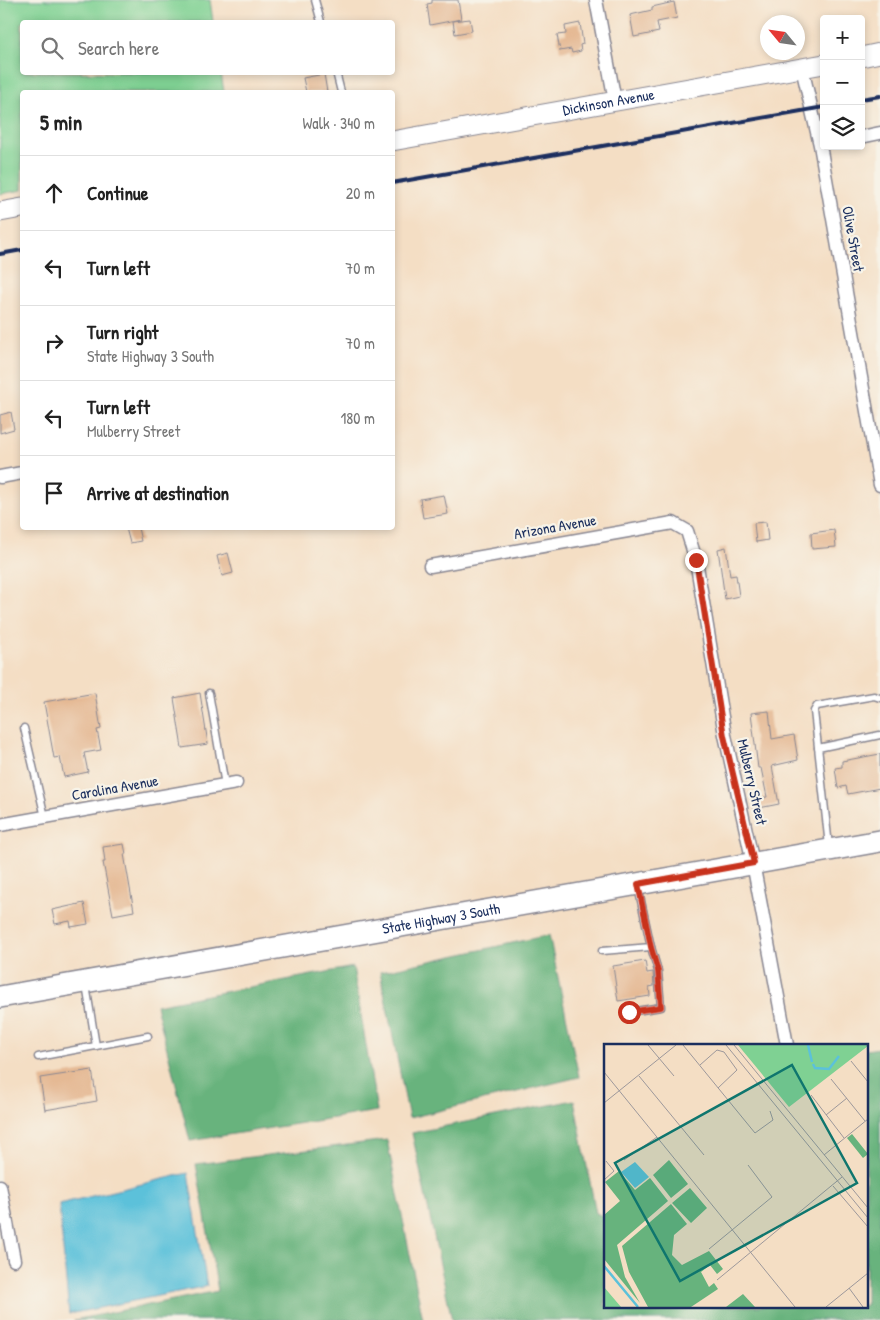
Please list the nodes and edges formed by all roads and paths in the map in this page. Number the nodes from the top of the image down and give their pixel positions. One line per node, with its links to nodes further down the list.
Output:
1 (315, 0): 3 (lane)
2 (596, 0): 10 (street)
3 (320, 20)
4 (880, 53): 5 (street)
5 (865, 56)
6 (820, 65): 7 (street, Dickinson Avenue)
7 (802, 68): 10 (street, Dickinson Avenue); 13 (street, Olive Street)
8 (337, 75): 9 (lane)
9 (340, 90)
10 (615, 101): 14 (street, Dickinson Avenue)
11 (880, 133): 12 (street)
12 (865, 136)
13 (820, 137)
14 (395, 140)
15 (823, 150): 20 (street, Olive Street)
16 (20, 208): 17 (street)
17 (0, 212)
18 (20, 473): 19 (street)
19 (0, 477)
20 (880, 485)
21 (684, 529): 22 (street, Arizona Avenue); 33 (street, Mulberry Street)
22 (430, 566)
23 (209, 692): 28 (lane)
24 (880, 698): 27 (lane)
25 (24, 728): 29 (lane)
26 (880, 735): 27 (lane)
27 (818, 748): 32 (lane)
28 (230, 784): 29 (street, Carolina Avenue)
29 (45, 816): 30 (street, Carolina Avenue)
30 (0, 825)
31 (880, 840): 32 (main road, State Highway 3 South)
32 (830, 849): 33 (main road, State Highway 3 South)
33 (754, 863): 34 (main road, State Highway 3 South); 41 (street, Mulberry Street)
34 (638, 884): 35 (lane); 37 (main road, State Highway 3 South)
35 (651, 947): 36 (lane); 39 (lane)
36 (602, 951)
37 (86, 982): 38 (main road, State Highway 3 South); 42 (lane)
38 (0, 997)
39 (629, 1012)
40 (148, 1036): 42 (lane)
41 (787, 1044)
42 (96, 1046): 43 (lane)
43 (38, 1057)
44 (0, 1186): 45 (street)
45 (14, 1260)

